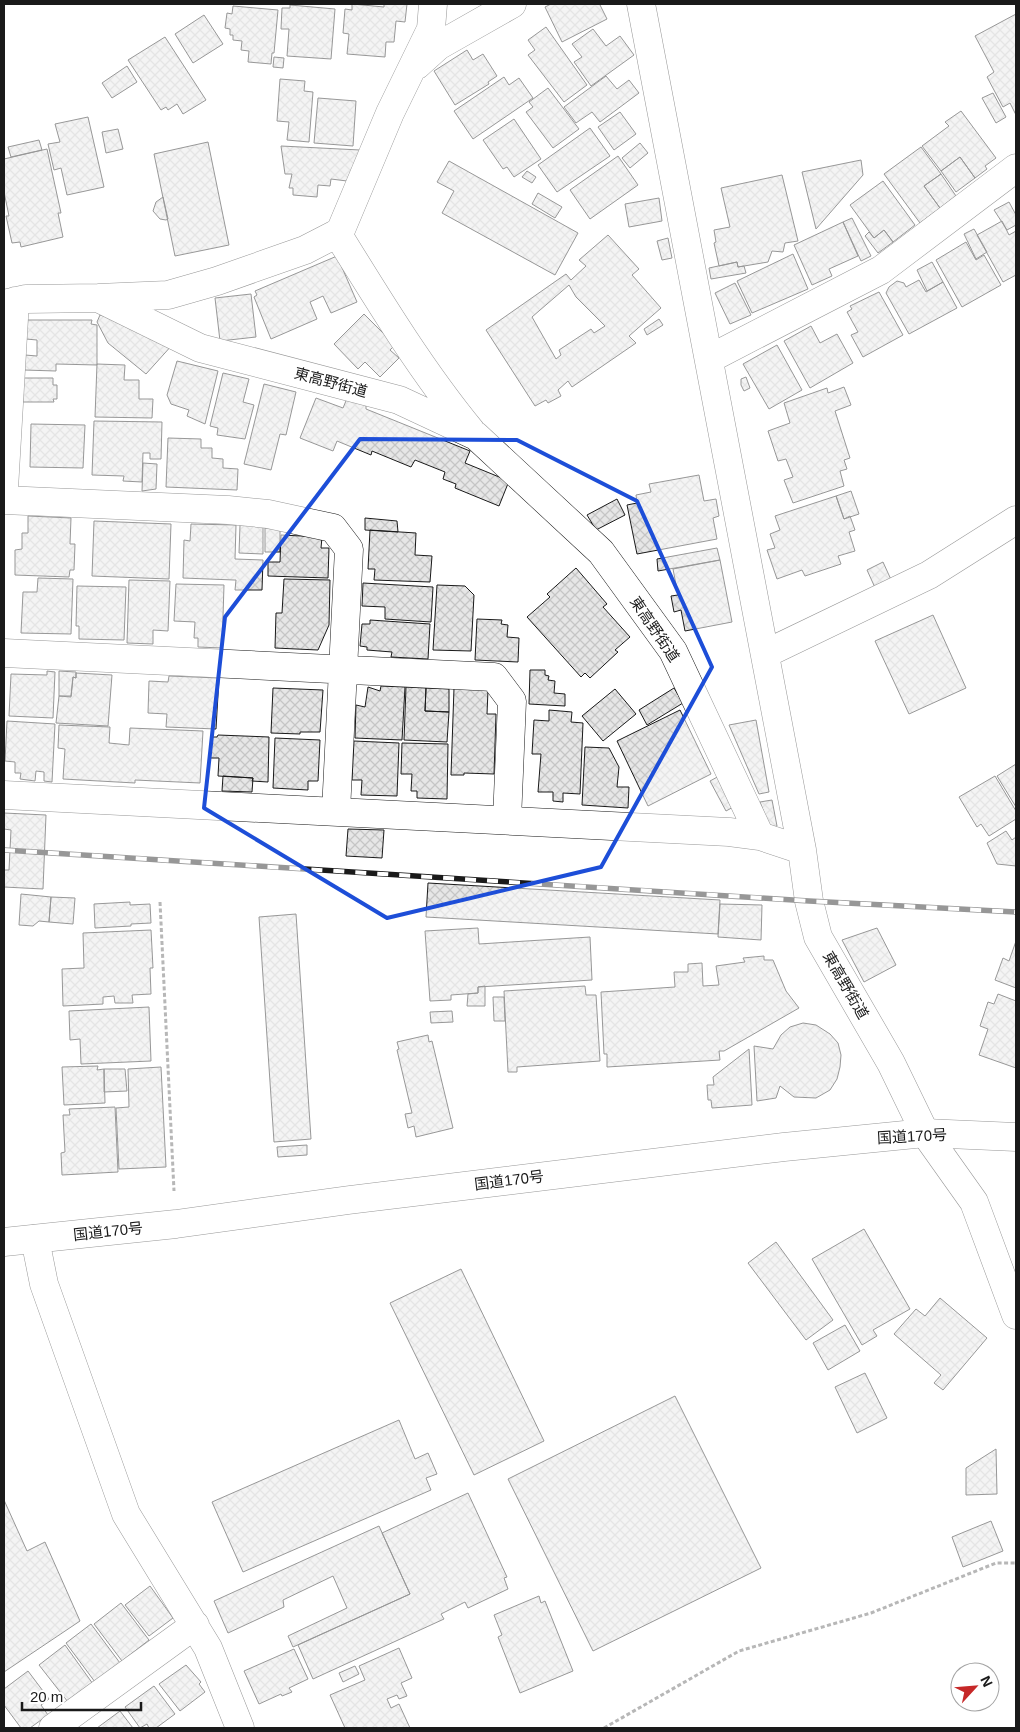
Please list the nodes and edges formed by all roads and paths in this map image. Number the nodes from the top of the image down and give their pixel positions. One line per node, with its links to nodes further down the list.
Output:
1 (433, 4): 4 (main road)
2 (512, 4): 4 (main road)
3 (641, 4): 9 (main road, 東高野街道)
4 (410, 72): 6 (main road)
5 (1016, 168): 9 (main road)
6 (337, 234): 7 (main road); 10 (main road)
7 (98, 298): 8 (main road, 東高野街道); 10 (main road, 東高野街道)
8 (9, 303): 11 (main road)
9 (709, 359): 15 (main road, 東高野街道)
10 (476, 436): 20 (main road, 東高野街道)
11 (4, 489)
12 (4, 500): 16 (main road)
13 (1016, 520): 15 (main road)
14 (4, 653): 16 (main road)
15 (764, 654): 21 (main road, 東高野街道)
16 (343, 670): 18 (main road); 19 (main road)
17 (4, 795): 18 (main road)
18 (336, 811): 19 (main road)
19 (507, 820): 20 (main road)
20 (760, 836): 21 (main road)
21 (802, 850): 23 (main road, 東高野街道)
22 (160, 902): 25 (path)
23 (925, 1133): 24 (main road, 国道170号); 25 (main road, 国道170号); 28 (main road, 東高野街道)
24 (1016, 1137)
25 (176, 1224): 26 (main road, 国道170号)
26 (35, 1239): 27 (main road, 国道170号); 30 (main road)
27 (4, 1242)
28 (1016, 1315)
29 (1016, 1563): 33 (path)
30 (195, 1626): 31 (main road); 32 (main road)
31 (53, 1728)
32 (240, 1728)
33 (604, 1728)

